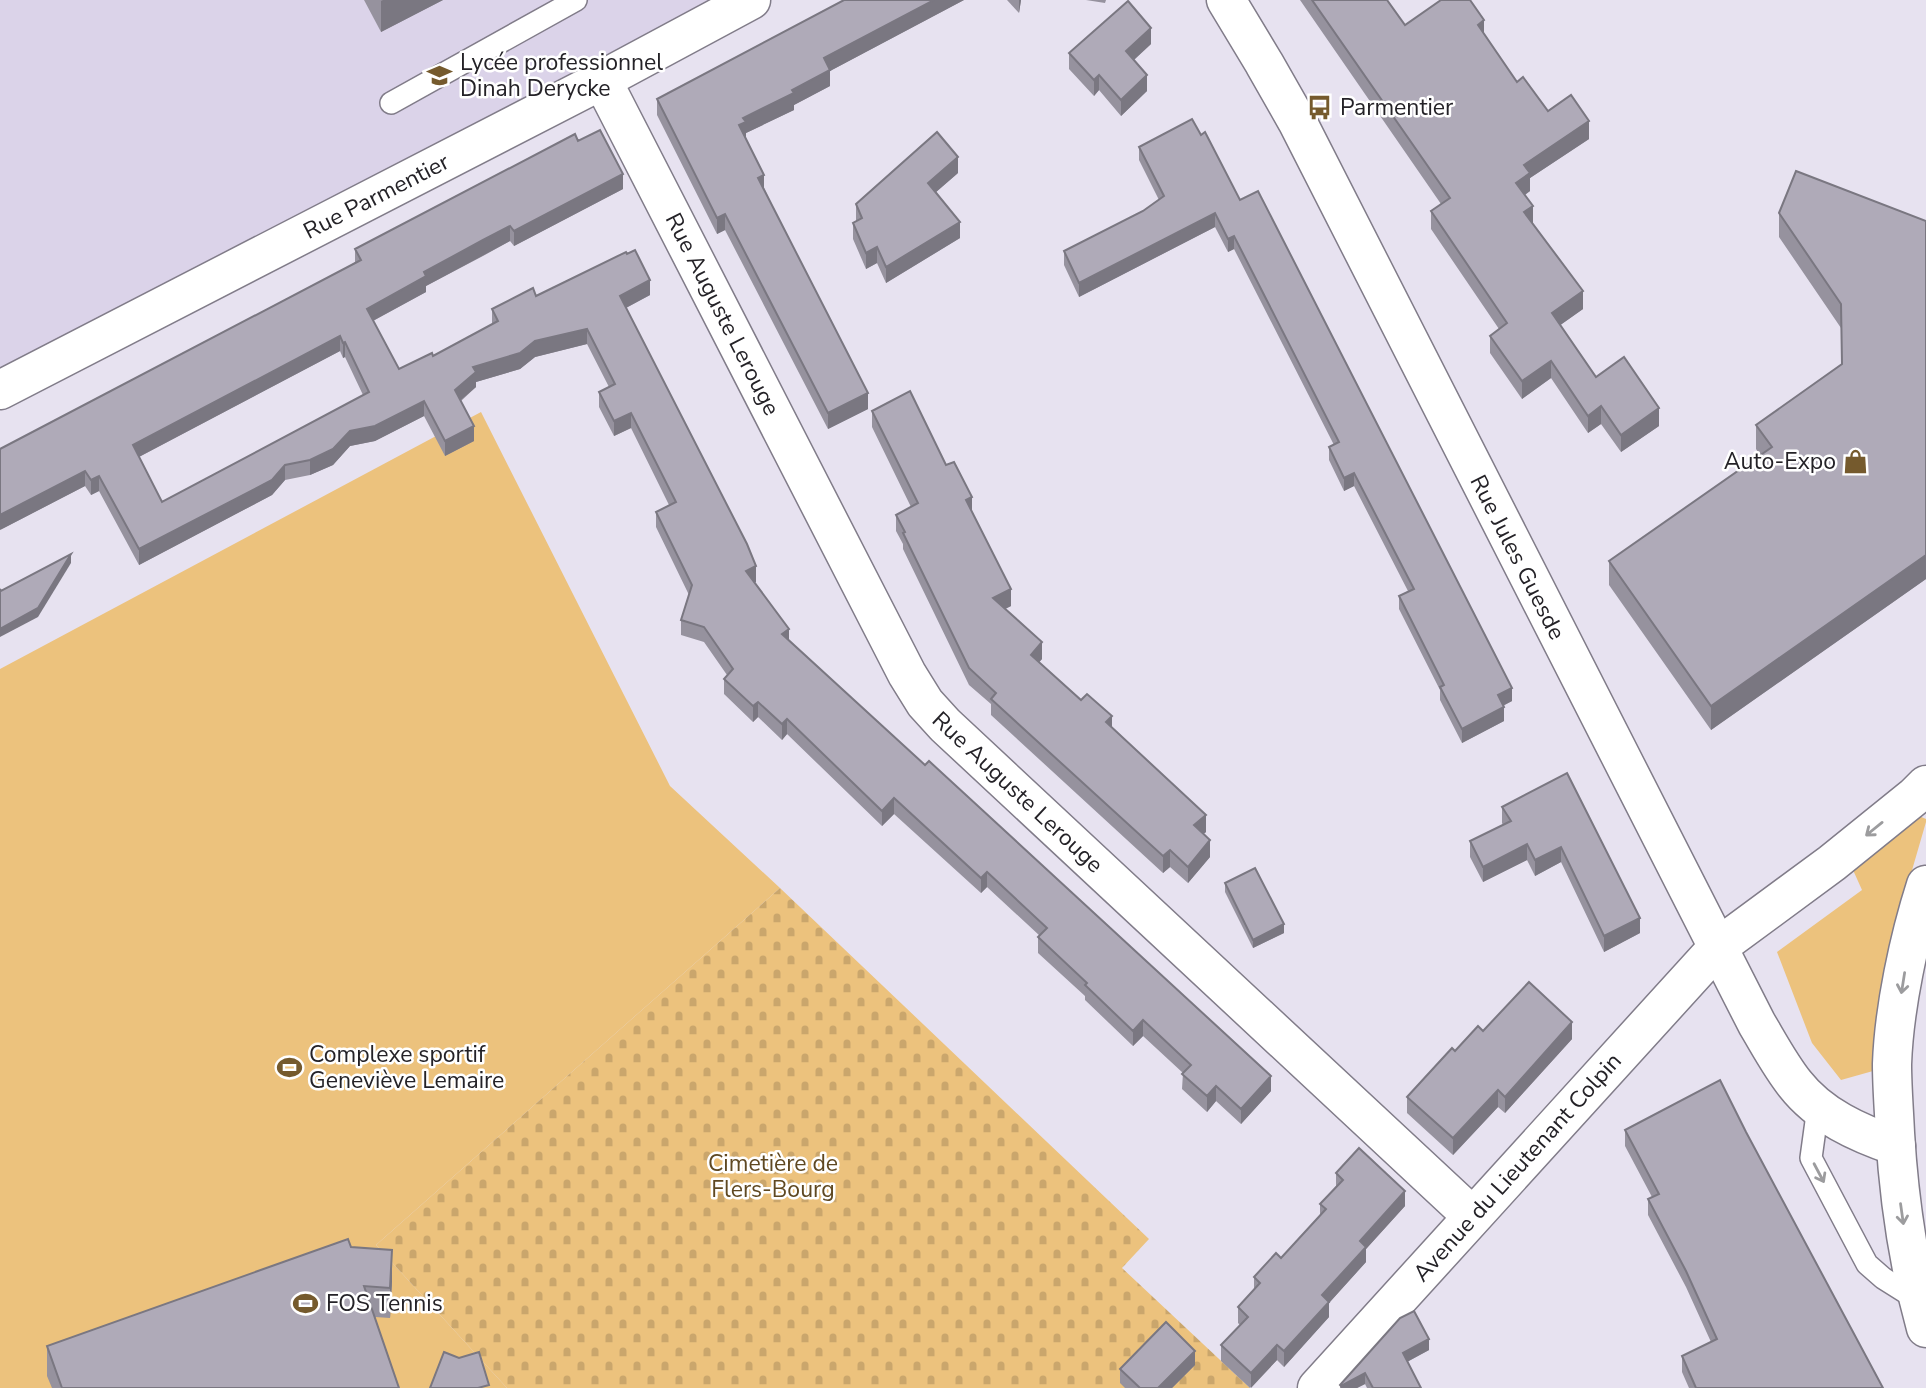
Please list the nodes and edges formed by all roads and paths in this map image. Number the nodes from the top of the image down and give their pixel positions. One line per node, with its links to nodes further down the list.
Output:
1 (576, 0): 5 (lane)
2 (751, 0): 4 (street, Rue Parmentier)
3 (1226, 0): 9 (street, Rue Jules Guesde)
4 (602, 80): 6 (street, Rue Parmentier); 12 (street, Rue Auguste Lerouge)
5 (391, 103)
6 (0, 390)
7 (1926, 785): 9 (street, Avenue du Lieutenant Colpin, one-way to 9)
8 (1926, 885): 11 (street, one-way to 11)
9 (1718, 947): 10 (street, Rue Jules Guesde); 12 (street, Avenue du Lieutenant Colpin)
10 (1818, 1107): 11 (street, Rue Jules Guesde); 13 (lane, one-way to 13)
11 (1911, 1146): 13 (street, one-way to 13)
12 (1472, 1216): 14 (street, Avenue du Lieutenant Colpin)
13 (1922, 1314)
14 (1317, 1388)

